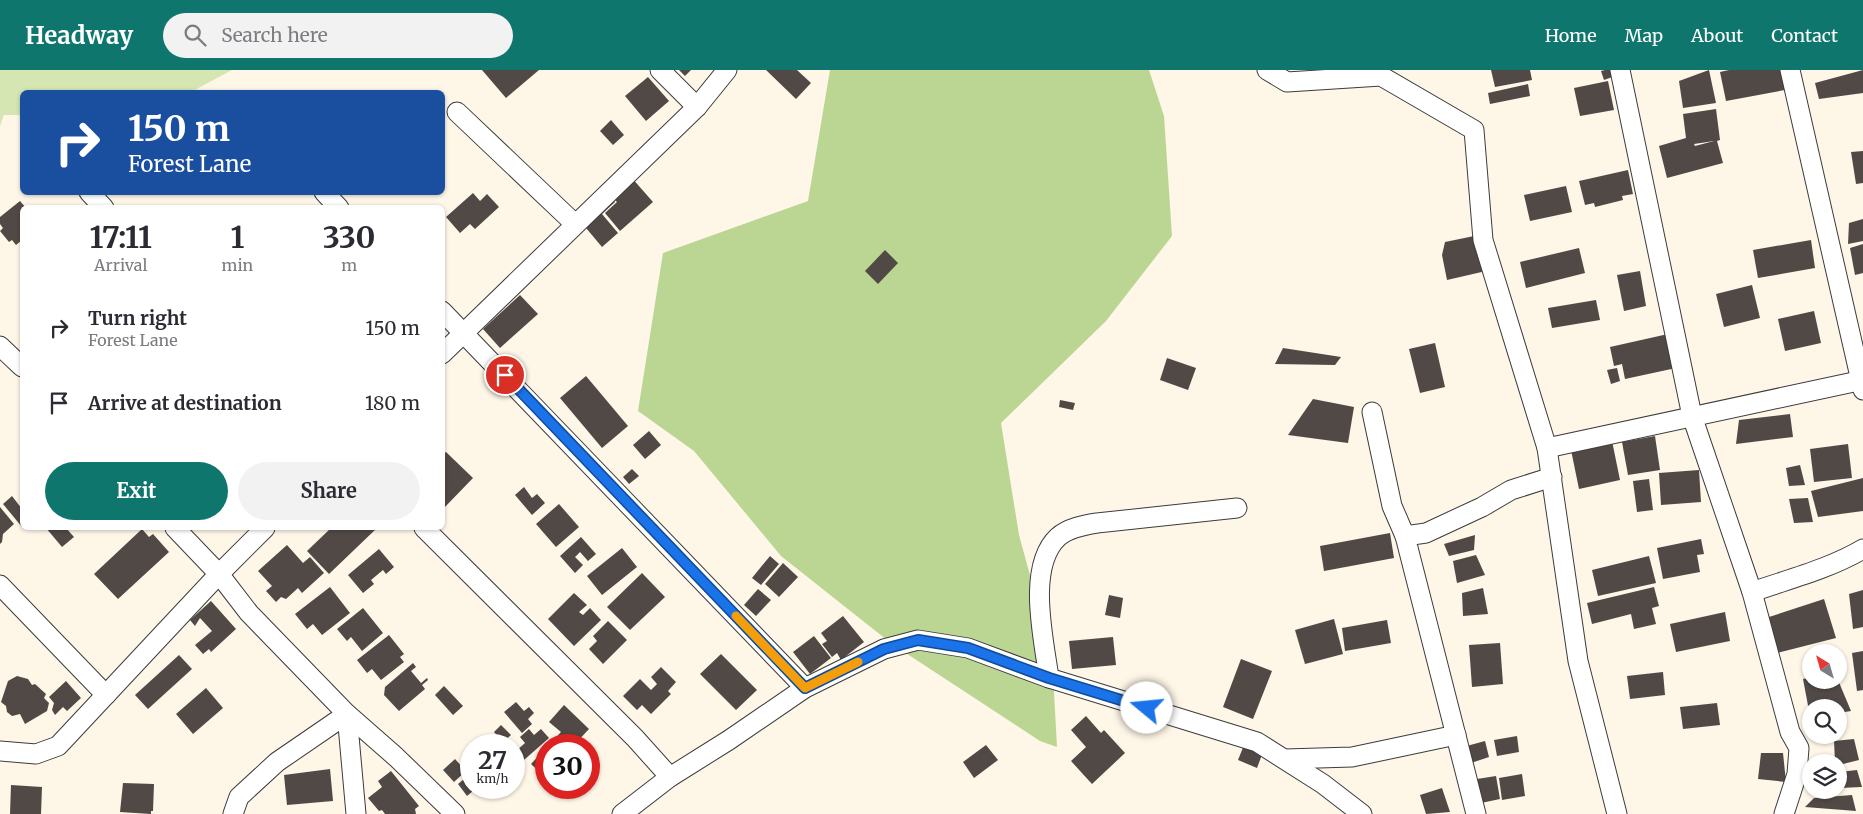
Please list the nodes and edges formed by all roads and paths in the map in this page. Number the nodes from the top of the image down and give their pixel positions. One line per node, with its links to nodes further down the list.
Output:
1 (660, 70): 6 (street)
2 (727, 70): 6 (street)
3 (1267, 70): 21 (street)
4 (1620, 70): 20 (street)
5 (1790, 70): 18 (street)
6 (697, 107): 12 (street)
7 (457, 112): 12 (street)
8 (92, 195): 10 (street)
9 (327, 195): 11 (street)
10 (101, 205)
11 (336, 205)
12 (575, 224): 14 (street)
13 (445, 314): 14 (street)
14 (464, 333): 16 (street); 33 (street)
15 (0, 346): 17 (street)
16 (445, 351)
17 (20, 365)
18 (1862, 384): 20 (street)
19 (1372, 412): 27 (street)
20 (1692, 416): 21 (street); 31 (street)
21 (1547, 448): 22 (street)
22 (1552, 477): 27 (street); 46 (street)
23 (1237, 508): 32 (street)
24 (177, 530): 29 (street)
25 (263, 530): 29 (street)
26 (426, 530): 39 (street)
27 (1404, 536): 36 (street)
28 (1863, 549): 31 (street)
29 (219, 574): 34 (street); 35 (street)
30 (0, 584): 34 (street)
31 (1752, 592): 47 (street)
32 (1049, 678): 33 (street); 38 (street)
33 (805, 688): 39 (street)
34 (106, 694): 37 (street)
35 (347, 714): 40 (street); 41 (street); 42 (street)
36 (1456, 735): 38 (street); 45 (street)
37 (0, 750)
38 (1285, 759): 44 (street)
39 (670, 777): 43 (street)
40 (233, 814)
41 (356, 814)
42 (455, 814)
43 (622, 814)
44 (1362, 814)
45 (1476, 814)
46 (1617, 814)
47 (1784, 814)

